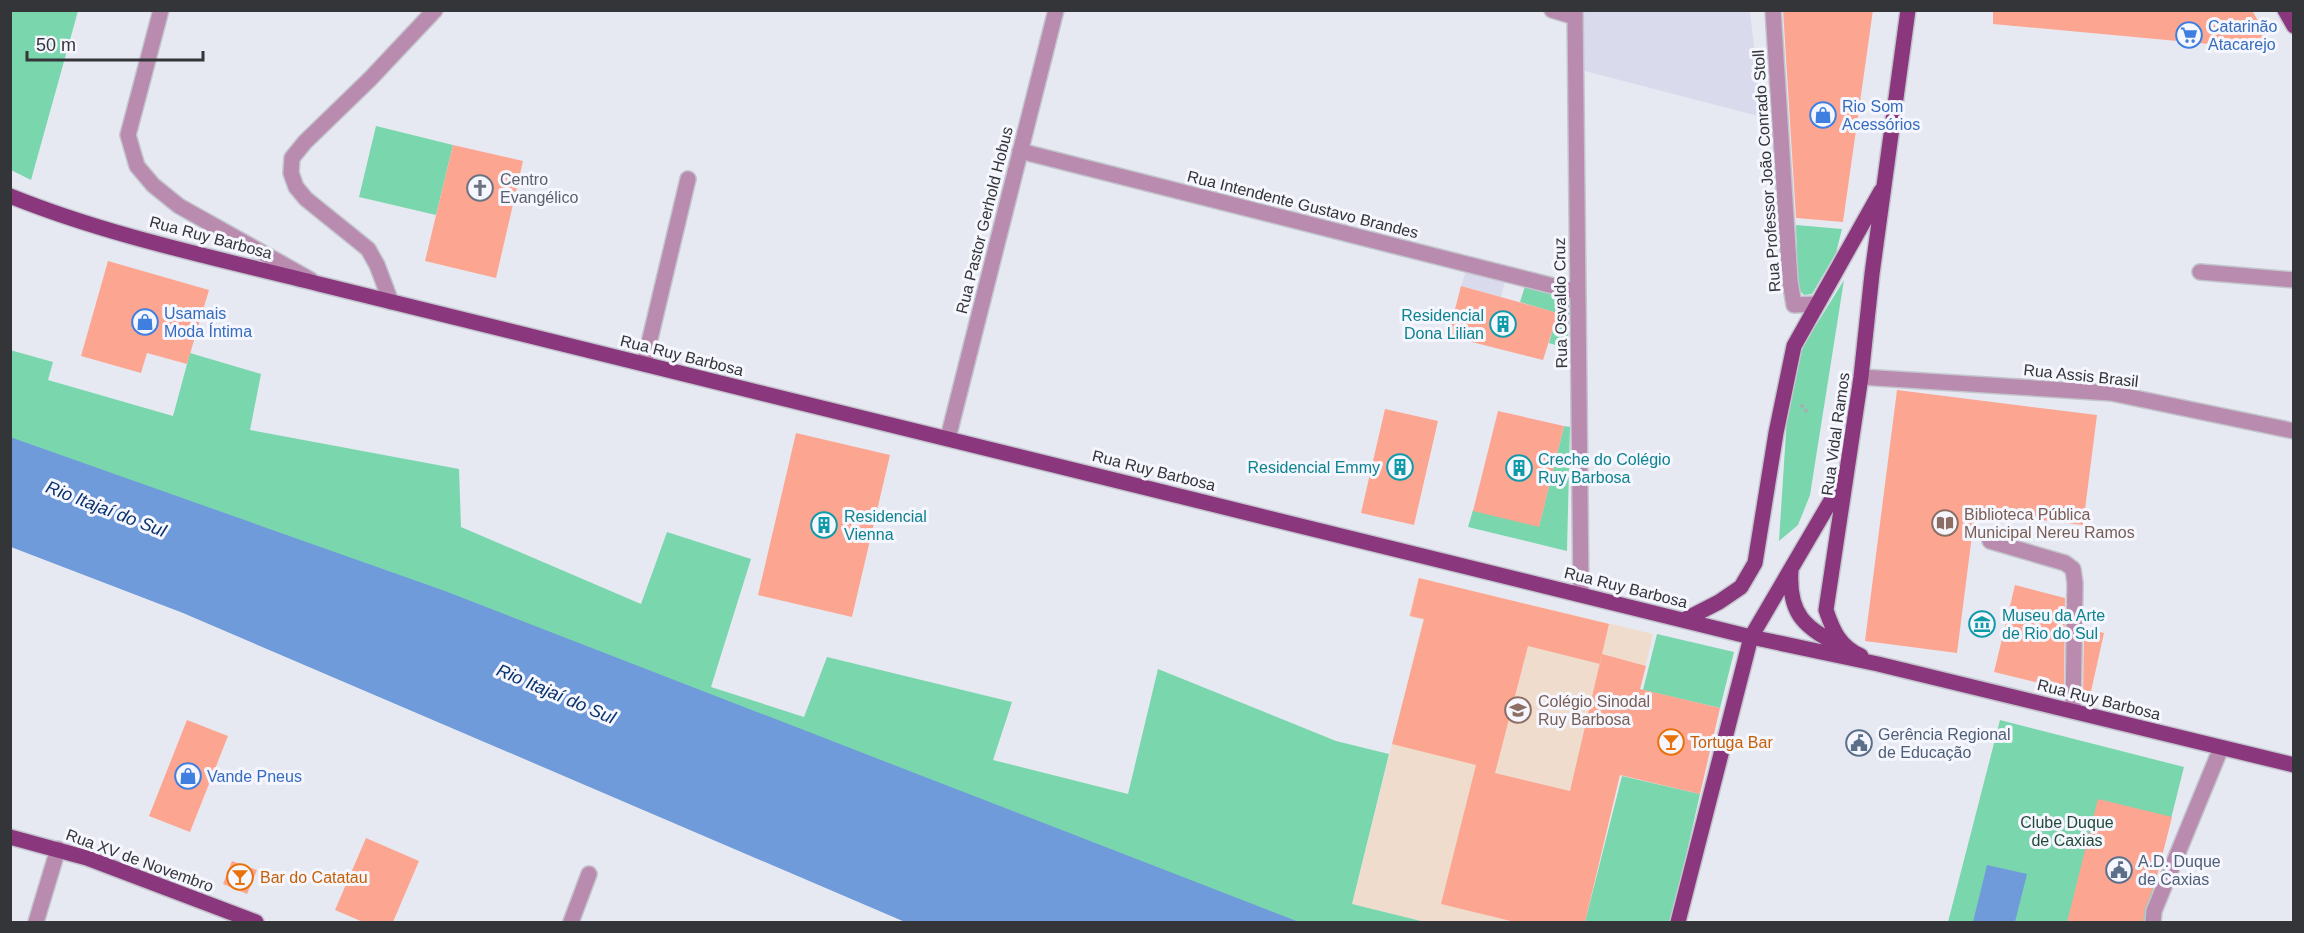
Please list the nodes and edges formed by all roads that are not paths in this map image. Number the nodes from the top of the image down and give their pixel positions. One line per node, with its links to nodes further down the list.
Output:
1 (161, 10): 16 (street)
2 (435, 10): 18 (street)
3 (1056, 10): 10 (street, Rua Pastor Gerhold Hobus)
4 (1552, 10): 8 (street)
5 (1773, 10): 19 (street, Rua Professor João Conrado Stoll)
6 (1908, 10): 12 (main road, Rua Vidal Ramos)
7 (2285, 10): 9 (main road)
8 (1575, 14): 17 (street, Rua Osvaldo Cruz)
9 (2294, 26)
10 (1020, 151): 17 (street, Rua Intendente Gustavo Brandes); 23 (street, Rua Pastor Gerhold Hobus)
11 (688, 179): 20 (street)
12 (1885, 183): 19 (main road, Rua Vidal Ramos); 21 (main road, Rua Vidal Ramos)
13 (10, 196): 16 (main road, Rua Ruy Barbosa)
14 (2200, 272): 15 (street)
15 (2294, 280)
16 (319, 284): 18 (main road, Rua Ruy Barbosa)
17 (1577, 292): 27 (street, Rua Osvaldo Cruz)
18 (391, 302): 20 (main road, Rua Ruy Barbosa)
19 (1817, 304): 28 (main road)
20 (644, 364): 23 (main road, Rua Ruy Barbosa)
21 (1861, 377): 22 (street, Rua Assis Brasil); 24 (main road, Rua Vidal Ramos)
22 (2294, 431)
23 (948, 438): 27 (main road, Rua Ruy Barbosa)
24 (1848, 472): 26 (main road); 30 (main road, Rua Vidal Ramos)
25 (1990, 541): 32 (street)
26 (1791, 567): 29 (main road); 30 (main road)
27 (1581, 594): 28 (main road, Rua Ruy Barbosa)
28 (1684, 620): 29 (main road, Rua Ruy Barbosa)
29 (1751, 637): 31 (main road, Rua Ruy Barbosa); 41 (main road)
30 (1848, 650): 31 (main road, Rua Vidal Ramos)
31 (1878, 664): 32 (main road, Rua Ruy Barbosa)
32 (2073, 711): 33 (main road, Rua Ruy Barbosa)
33 (2221, 748): 34 (main road, Rua Ruy Barbosa); 42 (street)
34 (2294, 765)
35 (10, 837): 36 (main road, Rua XV de Novembro)
36 (58, 849): 38 (street); 39 (main road, Rua XV de Novembro)
37 (589, 874): 40 (street)
38 (36, 922)
39 (256, 922)
40 (571, 922)
41 (1678, 922)
42 (2153, 922)

